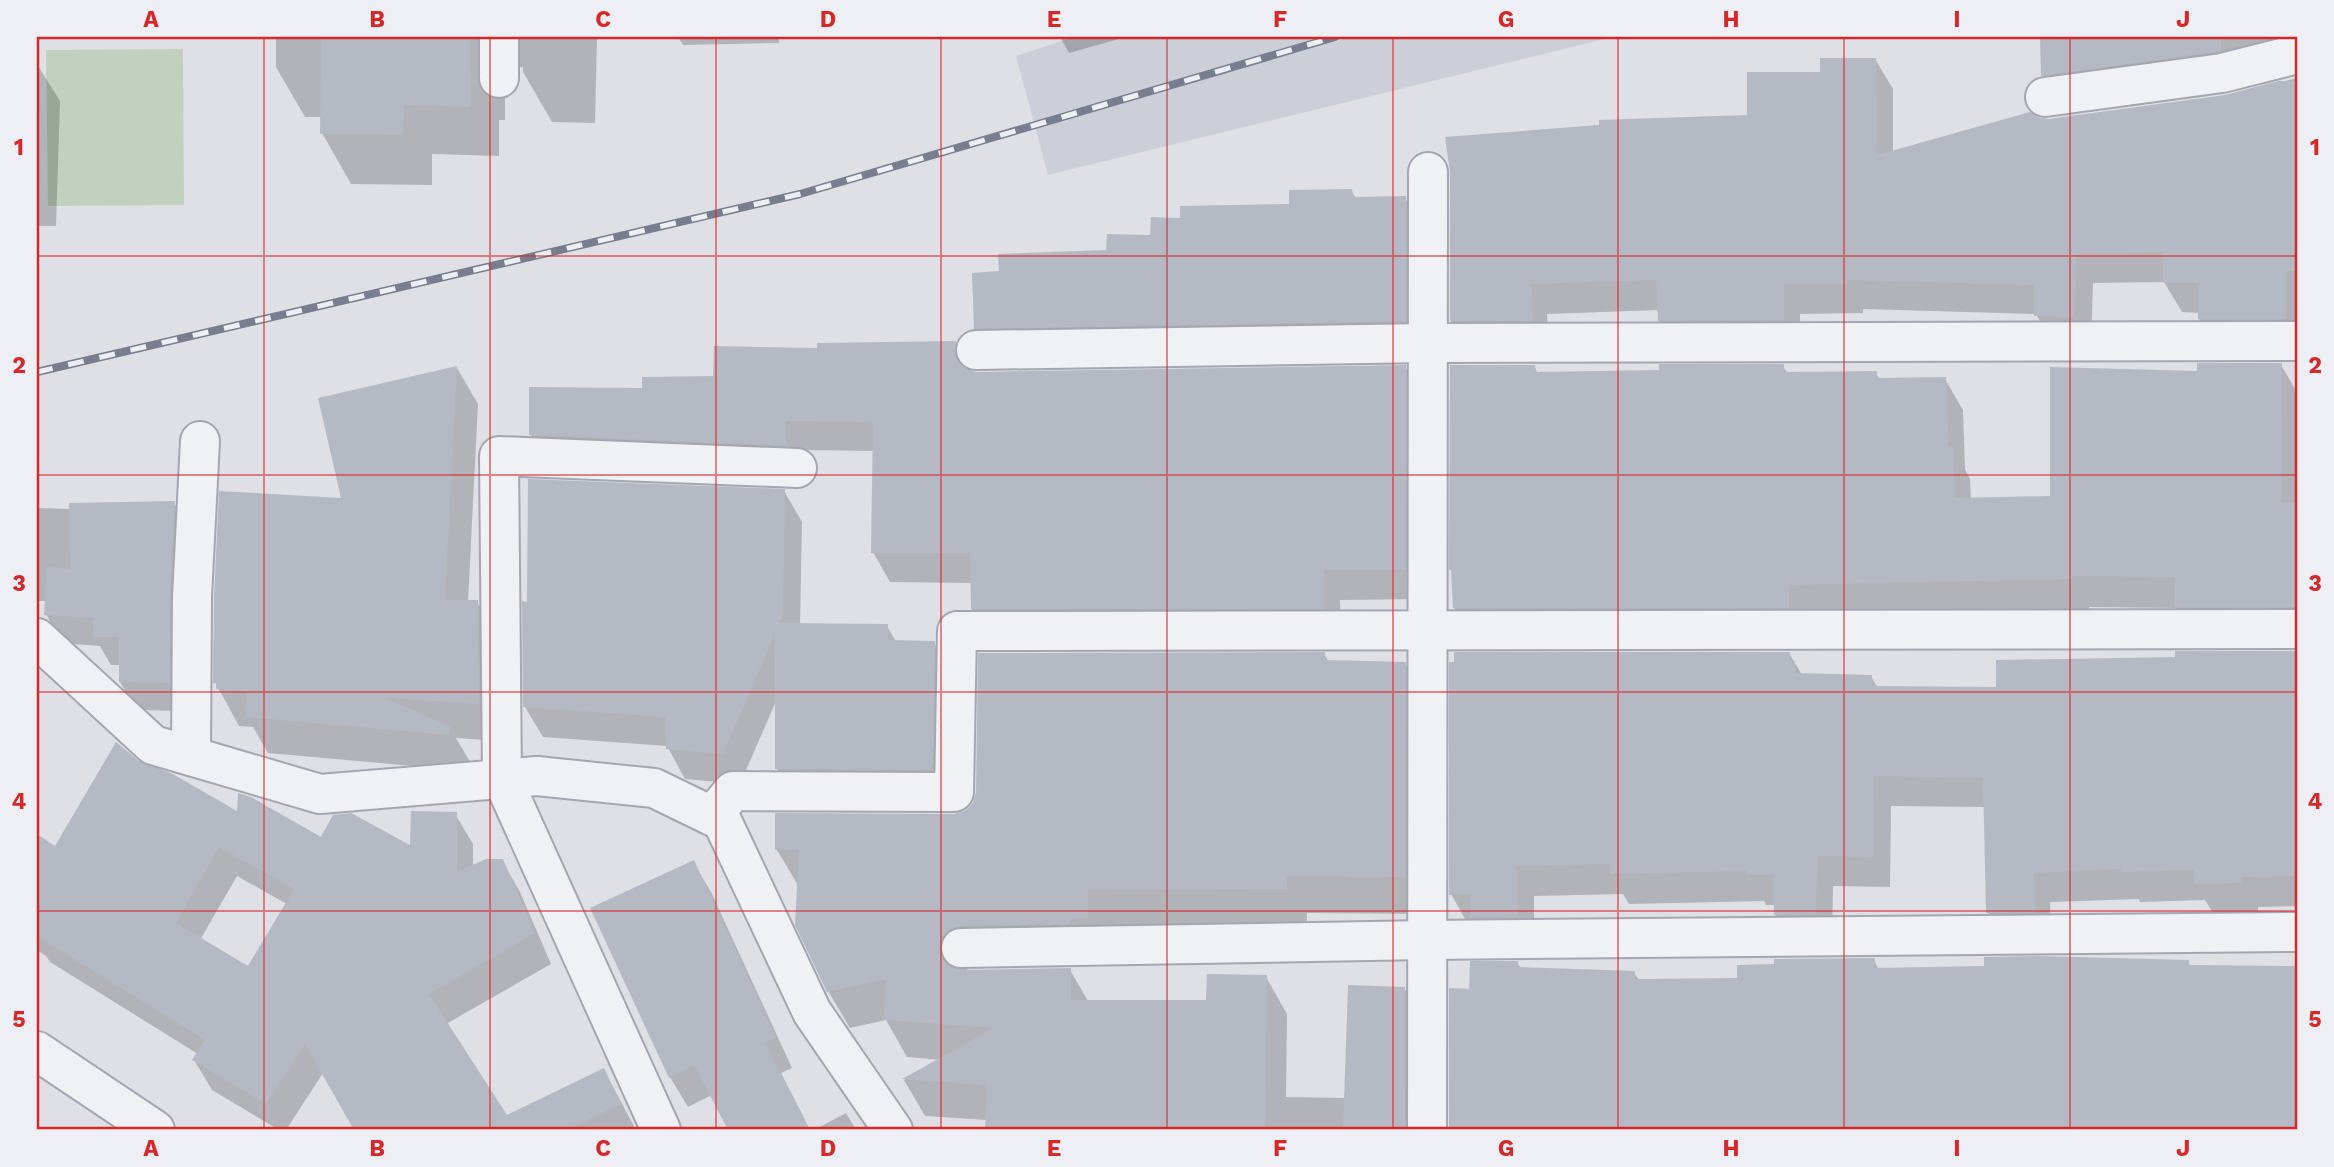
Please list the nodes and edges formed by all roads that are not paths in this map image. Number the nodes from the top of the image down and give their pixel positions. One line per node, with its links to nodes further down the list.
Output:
1 (499, 37): 3 (street)
2 (2297, 54): 4 (street)
3 (499, 78)
4 (2045, 97)
5 (1428, 172): 7 (street)
6 (2297, 341): 7 (street)
7 (1427, 343): 8 (street); 12 (street)
8 (976, 350)
9 (200, 441): 14 (street)
10 (797, 468): 15 (street)
11 (2297, 629): 12 (street)
12 (1427, 632): 16 (street); 18 (street)
13 (37, 638): 14 (street)
14 (191, 756): 15 (street)
15 (502, 778): 16 (street); 22 (street)
16 (712, 816): 23 (street)
17 (2297, 932): 18 (street)
18 (1427, 940): 19 (street); 24 (street)
19 (961, 948)
20 (37, 1051): 21 (street)
21 (155, 1130)
22 (661, 1130)
23 (893, 1130)
24 (1427, 1130)

